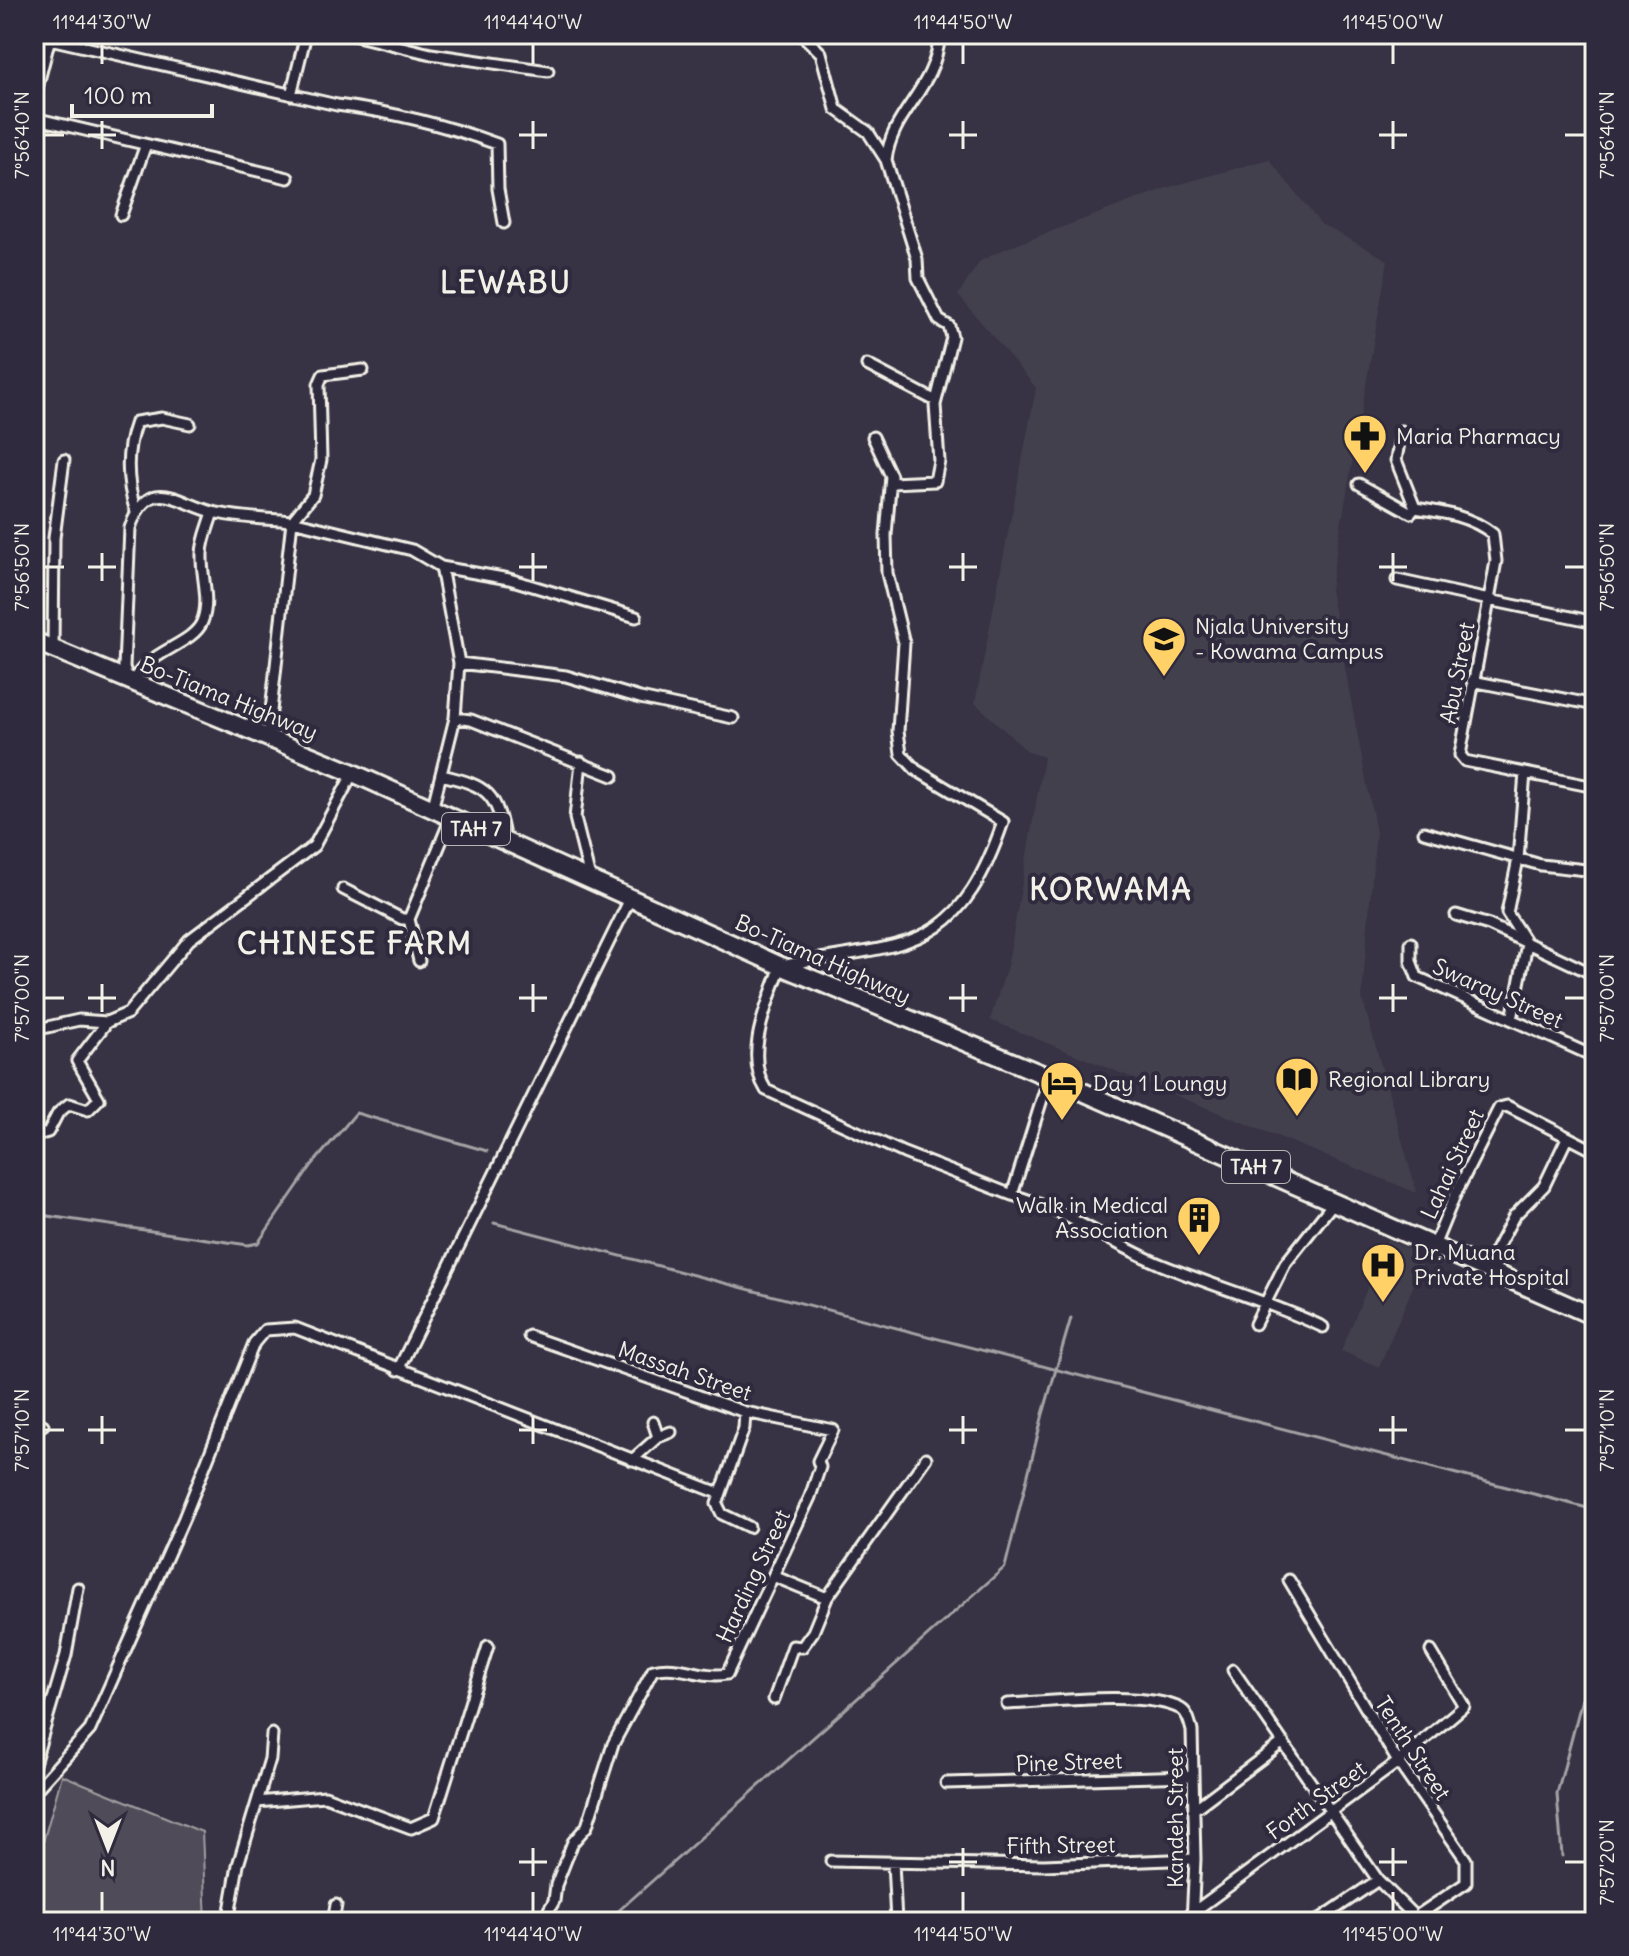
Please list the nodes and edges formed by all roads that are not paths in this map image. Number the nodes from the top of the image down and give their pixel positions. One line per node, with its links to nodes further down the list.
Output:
1 (306, 34): 7 (street)
2 (349, 34): 6 (street)
3 (801, 34): 11 (street)
4 (940, 34): 11 (street)
5 (51, 37): 7 (street); 8 (street)
6 (548, 71)
7 (291, 95): 14 (street)
8 (34, 100)
9 (34, 118): 10 (street)
10 (145, 147): 12 (street); 13 (street)
11 (886, 160): 17 (street)
12 (288, 178)
13 (121, 215)
14 (504, 223)
15 (867, 365): 17 (street)
16 (363, 370): 27 (street)
17 (936, 401): 22 (street)
18 (190, 424): 25 (street)
19 (1401, 431): 24 (street)
20 (873, 437): 22 (street)
21 (64, 460): 34 (street)
22 (891, 483): 62 (street)
23 (1359, 484): 24 (street)
24 (1413, 510): 30 (street)
25 (136, 512): 26 (street); 37 (street)
26 (213, 512): 27 (street); 37 (street)
27 (292, 521): 28 (street); 41 (street)
28 (441, 567): 31 (street); 35 (street)
29 (1397, 580): 30 (street, Abu Street)
30 (1489, 600): 32 (street); 36 (street, Abu Street)
31 (636, 617)
32 (1595, 622)
33 (34, 641): 34 (highway, Bo-Tiama Highway / TAH 7)
34 (53, 650): 37 (highway, Bo-Tiama Highway / TAH 7)
35 (459, 663): 39 (street); 40 (street)
36 (1472, 681): 38 (street); 44 (street, Abu Street)
37 (131, 682): 41 (highway, Bo-Tiama Highway / TAH 7)
38 (1595, 705)
39 (455, 718): 42 (street); 45 (street)
40 (733, 718)
41 (268, 738): 43 (highway, Bo-Tiama Highway / TAH 7)
42 (581, 762): 46 (street); 54 (street)
43 (353, 773): 48 (highway, Bo-Tiama Highway / TAH 7); 65 (street)
44 (1525, 773): 47 (street, Abu Street); 52 (street)
45 (441, 775): 48 (street); 51 (street)
46 (613, 776)
47 (1595, 787)
48 (432, 810): 49 (highway, Bo-Tiama Highway / TAH 7)
49 (451, 818): 51 (highway, Bo-Tiama Highway / TAH 7); 58 (street)
50 (1424, 832): 52 (street)
51 (505, 842): 54 (highway, Bo-Tiama Highway / TAH 7)
52 (1518, 859): 53 (street); 60 (street)
53 (1595, 871)
54 (590, 878): 56 (highway, Bo-Tiama Highway / TAH 7)
55 (343, 889): 58 (street)
56 (631, 897): 62 (highway, Bo-Tiama Highway / TAH 7); 81 (street)
57 (1456, 915): 60 (street)
58 (409, 919): 61 (street)
59 (1411, 943): 64 (street, Swaray Street)
60 (1527, 944): 63 (street); 64 (street)
61 (419, 961)
62 (781, 966): 68 (highway, Bo-Tiama Highway / TAH 7); 72 (street)
63 (1595, 975)
64 (1512, 1019): 67 (street, Swaray Street)
65 (107, 1022): 66 (street); 69 (street)
66 (34, 1030)
67 (1595, 1057)
68 (1049, 1077): 72 (street); 73 (highway, Bo-Tiama Highway / TAH 7)
69 (34, 1136)
70 (1567, 1138): 71 (street, Lahai Street); 74 (street, Lahai Street); 75 (street)
71 (1595, 1151)
72 (1012, 1195): 76 (street)
73 (1334, 1202): 74 (highway, Bo-Tiama Highway / TAH 7); 76 (street)
74 (1434, 1246): 75 (highway, Bo-Tiama Highway / TAH 7)
75 (1486, 1269): 77 (highway, Bo-Tiama Highway / TAH 7)
76 (1269, 1301): 78 (street); 79 (street)
77 (1595, 1317)
78 (1255, 1324)
79 (1323, 1327)
80 (529, 1336): 82 (street, Massah Street)
81 (398, 1370): 88 (street); 106 (street)
82 (745, 1412): 84 (street, Massah Street); 89 (street)
83 (653, 1422): 86 (street)
84 (833, 1430): 91 (street, Harding Street)
85 (671, 1432): 86 (street)
86 (658, 1437): 88 (street)
87 (926, 1458): 94 (street)
88 (632, 1460): 89 (street)
89 (719, 1493): 90 (street)
90 (749, 1527)
91 (773, 1576): 94 (street); 119 (street, Harding Street)
92 (1289, 1580): 102 (street, Tenth Street)
93 (78, 1588): 103 (street)
94 (827, 1598): 98 (street)
95 (488, 1646): 107 (street)
96 (1431, 1651): 102 (street, Forth Street)
97 (1233, 1670): 101 (street)
98 (774, 1699)
99 (1007, 1704): 104 (street, Kandeh Street)
100 (272, 1734): 107 (street)
101 (1282, 1743): 108 (street); 109 (street)
102 (1398, 1762): 109 (street, Forth Street); 116 (street, Tenth Street)
103 (34, 1764)
104 (1192, 1776): 105 (street, Pine Street); 108 (street, Kandeh Street)
105 (946, 1783)
106 (34, 1792)
107 (257, 1802): 117 (street)
108 (1193, 1810): 110 (street, Kandeh Street)
109 (1331, 1812): 113 (street); 115 (street, Forth Street)
110 (1195, 1859): 112 (street, Fifth Street); 115 (street, Kandeh Street)
111 (831, 1861): 112 (street, Fifth Street)
112 (893, 1862): 120 (street)
113 (1378, 1880): 116 (street); 121 (street)
114 (336, 1905): 118 (street)
115 (1192, 1917)
116 (1417, 1920)
117 (228, 1922)
118 (333, 1922)
119 (542, 1922)
120 (896, 1922)
121 (1316, 1922)

